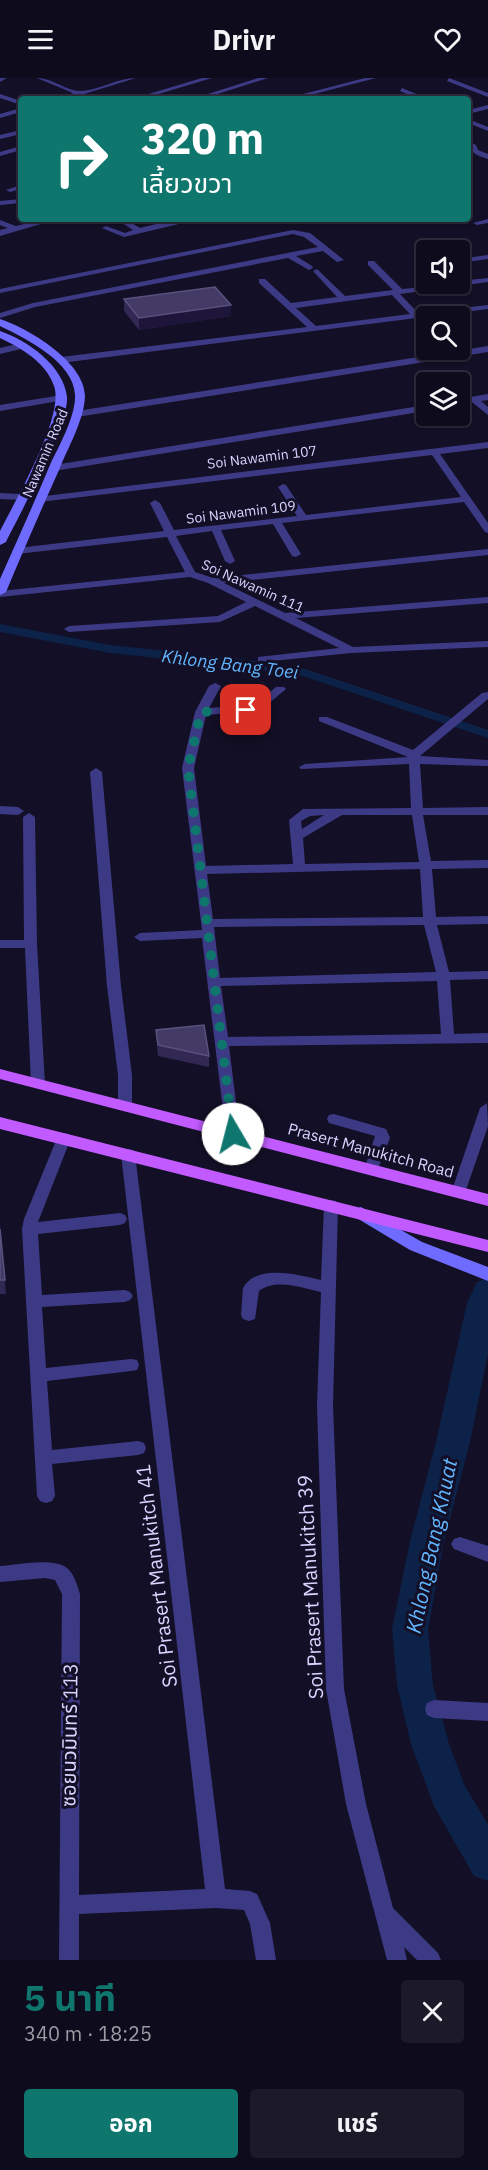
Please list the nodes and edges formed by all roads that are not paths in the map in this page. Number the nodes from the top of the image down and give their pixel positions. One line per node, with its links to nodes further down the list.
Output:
1 (40, 78): 14 (street)
2 (109, 78): 11 (street)
3 (133, 78): 11 (street)
4 (167, 78): 12 (street)
5 (209, 78): 12 (street)
6 (265, 78): 21 (street)
7 (349, 78): 10 (street)
8 (373, 78): 10 (street)
9 (449, 80): 16 (street)
10 (359, 81): 22 (street)
11 (119, 82): 14 (street)
12 (186, 85): 20 (street)
13 (402, 90): 15 (street)
14 (80, 94): 18 (street); 19 (street)
15 (415, 95): 23 (street)
16 (488, 95)
17 (0, 96): 24 (street)
18 (73, 96)
19 (86, 96)
20 (146, 96)
21 (208, 96)
22 (299, 96)
23 (412, 96)
24 (18, 102)
25 (488, 107): 27 (street)
26 (18, 111): 28 (street)
27 (471, 111)
28 (0, 116)
29 (471, 122): 30 (street)
30 (488, 129)
31 (18, 133): 32 (street)
32 (0, 137)
33 (471, 144): 36 (street)
34 (18, 149): 35 (street)
35 (0, 154)
36 (488, 157)
37 (18, 188): 38 (street)
38 (10, 190)
39 (18, 201): 40 (street)
40 (0, 202)
41 (488, 220): 47 (street)
42 (0, 222): 50 (street)
43 (42, 222): 50 (street)
44 (125, 222): 51 (street)
45 (158, 222): 48 (street)
46 (179, 222): 48 (street)
47 (477, 223)
48 (162, 225): 51 (street)
49 (106, 228): 51 (street)
50 (15, 229): 52 (street)
51 (139, 231)
52 (0, 233)
53 (325, 248): 54 (street); 57 (street); 72 (street)
54 (290, 255): 58 (street); 76 (street)
55 (488, 257): 56 (street)
56 (470, 259)
57 (340, 260)
58 (257, 261): 60 (street); 61 (street)
59 (371, 263): 73 (street)
60 (223, 268): 62 (street); 63 (street)
61 (271, 271)
62 (188, 275): 66 (street); 68 (street)
63 (233, 275)
64 (488, 280): 67 (street)
65 (262, 281): 78 (street)
66 (152, 282): 69 (street); 70 (street)
67 (470, 282)
68 (201, 283)
69 (118, 289): 74 (street); 75 (street)
70 (164, 289)
71 (416, 289): 73 (street)
72 (0, 291)
73 (396, 292): 76 (street); 82 (street)
74 (82, 296): 77 (street); 81 (street)
75 (131, 298)
76 (343, 299): 78 (street)
77 (97, 306)
78 (289, 306): 84 (street)
79 (488, 307): 80 (street)
80 (470, 309)
81 (0, 316)
82 (416, 316): 84 (street)
83 (0, 322): 89 (main road, Nawamin Road)
84 (314, 329): 89 (street)
85 (0, 334): 86 (main road, Nawamin Road)
86 (22, 346): 88 (street); 91 (main road, Nawamin Road)
87 (488, 349): 96 (street)
88 (0, 351)
89 (61, 360): 96 (main road, Nawamin Road)
90 (488, 397): 92 (street)
91 (62, 398): 94 (street); 103 (main road, Nawamin Road)
92 (474, 399): 93 (street); 95 (street)
93 (470, 400)
94 (0, 408)
95 (488, 412)
96 (77, 414): 100 (main road, Nawamin Road)
97 (416, 414): 100 (street)
98 (488, 445): 99 (street, Soi Nawamin 107)
99 (434, 451): 104 (street, Soi Nawamin 107); 105 (street)
100 (54, 468): 104 (main road, Nawamin Road)
101 (284, 487): 107 (street)
102 (0, 496): 103 (street)
103 (21, 497): 112 (main road, Nawamin Road)
104 (40, 499): 113 (main road, Nawamin Road)
105 (467, 499): 107 (street, Soi Nawamin 109); 109 (street)
106 (155, 503): 111 (street)
107 (303, 518): 108 (street, Soi Nawamin 109)
108 (276, 521): 110 (street, Soi Nawamin 109); 115 (street)
109 (487, 526)
110 (215, 528): 111 (street, Soi Nawamin 109); 116 (street)
111 (170, 533): 113 (street, Soi Nawamin 109); 117 (street)
112 (0, 542)
113 (17, 551): 119 (main road, Nawamin Road)
114 (488, 552): 118 (street)
115 (296, 554)
116 (230, 561)
117 (191, 574): 118 (street, Soi Nawamin 111); 119 (street, Soi Nawamin 111)
118 (212, 581): 121 (street, Soi Nawamin 111)
119 (0, 593)
120 (488, 600): 122 (street)
121 (255, 602): 122 (street, Soi Nawamin 111); 123 (street)
122 (285, 616): 125 (street, Soi Nawamin 111)
123 (69, 629)
124 (488, 644): 125 (street, Soi Nawamin 111)
125 (351, 650): 126 (street)
126 (262, 659)
127 (215, 686): 130 (street)
128 (280, 689): 130 (street)
129 (487, 694): 132 (street)
130 (201, 712): 144 (street)
131 (323, 719): 132 (street)
132 (414, 757): 133 (street); 134 (street); 139 (street)
133 (485, 763)
134 (305, 766)
135 (96, 772): 159 (street)
136 (0, 810): 150 (street)
137 (488, 811): 139 (street)
138 (339, 812): 139 (street); 140 (street); 140 (street)
139 (417, 812): 142 (street)
140 (297, 837): 143 (street)
141 (488, 864): 142 (street)
142 (426, 866): 143 (street); 146 (street)
143 (299, 868): 144 (street)
144 (202, 870): 147 (street)
145 (488, 920): 146 (street)
146 (430, 921): 147 (street); 151 (street)
147 (208, 928): 148 (street); 153 (street)
148 (140, 937)
149 (0, 944): 150 (street)
150 (31, 944): 158 (street)
151 (443, 975): 152 (street); 153 (street); 154 (street)
152 (488, 975)
153 (214, 982): 156 (street)
154 (448, 1038): 155 (street); 156 (street)
155 (488, 1038)
156 (220, 1042): 163 (street)
157 (0, 1074): 158 (main road, Prasert Manukitch Road)
158 (38, 1084): 159 (main road, Prasert Manukitch Road)
159 (125, 1106): 163 (main road, Prasert Manukitch Road)
160 (487, 1108): 167 (street)
161 (334, 1119): 166 (street)
162 (0, 1123): 164 (main road)
163 (233, 1134): 166 (main road, Prasert Manukitch Road)
164 (64, 1138): 165 (main road); 172 (street)
165 (128, 1154): 169 (main road); 189 (street, Soi Prasert Manukitch 41)
166 (370, 1170): 167 (main road, Prasert Manukitch Road)
167 (458, 1193): 168 (main road, Prasert Manukitch Road)
168 (483, 1199)
169 (331, 1205): 170 (main road); 175 (street, Soi Prasert Manukitch 39)
170 (361, 1213): 173 (main road); 174 (main road)
171 (120, 1220): 172 (street)
172 (30, 1229): 177 (street)
173 (488, 1246)
174 (488, 1274)
175 (327, 1287): 178 (street); 191 (street, Soi Prasert Manukitch 39)
176 (125, 1296): 177 (street)
177 (34, 1301): 180 (street)
178 (249, 1315)
179 (130, 1365): 180 (street)
180 (39, 1375): 182 (street)
181 (138, 1448): 182 (street)
182 (43, 1458): 183 (street)
183 (46, 1496)
184 (460, 1544): 185 (street)
185 (488, 1554)
186 (0, 1574): 190 (street, ซอยนวมินทร์ 113)
187 (434, 1709): 188 (street)
188 (488, 1712)
189 (216, 1898): 190 (street); 193 (street)
190 (68, 1905): 192 (street, ซอยนวมินทร์ 113)
191 (387, 1915): 194 (street, Soi Prasert Manukitch 39); 195 (street)
192 (69, 1960)
193 (266, 1960)
194 (397, 1960)
195 (431, 1960)

